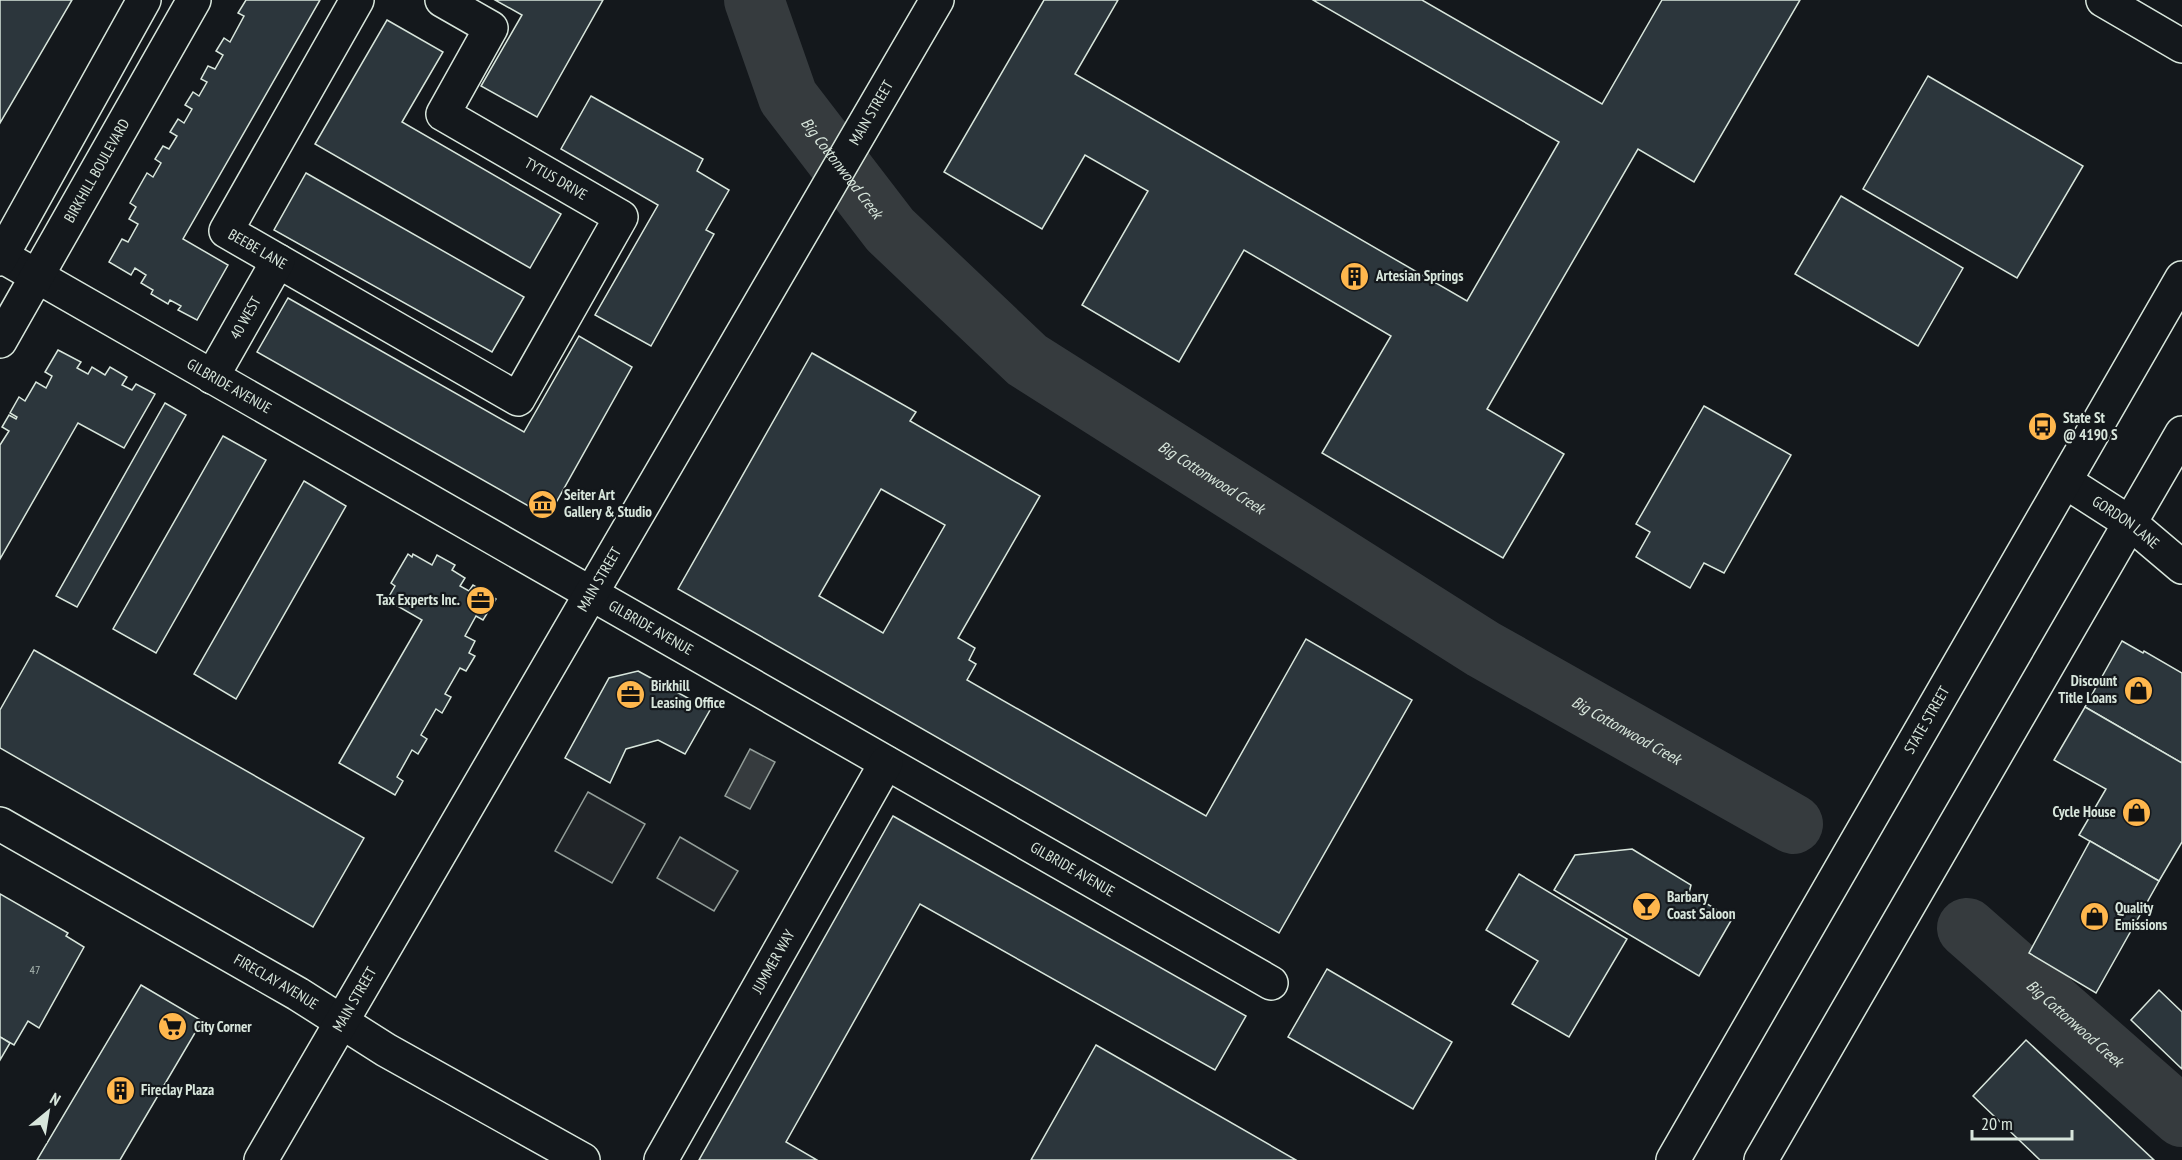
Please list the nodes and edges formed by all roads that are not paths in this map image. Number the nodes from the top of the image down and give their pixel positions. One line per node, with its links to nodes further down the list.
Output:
1 (144, 0): 8 (street)
2 (194, 0): 10 (street, BIRKHILL BOULEVARD)
3 (357, 0): 9 (street, BEEBE LANE)
4 (442, 0): 14 (street, TYTUS DRIVE)
5 (937, 0): 19 (street, MAIN STREET)
6 (2103, 0): 7 (street)
7 (2182, 46)
8 (1, 257): 10 (street, GILBRIDE AVENUE)
9 (278, 261): 13 (street, 40 WEST); 14 (street, BEEBE LANE)
10 (37, 276): 12 (street, BIRKHILL BOULEVARD); 13 (street, GILBRIDE AVENUE)
11 (2182, 278): 16 (street, STATE STREET)
12 (0, 341)
13 (212, 376): 19 (street, GILBRIDE AVENUE)
14 (518, 399)
15 (2182, 433): 17 (street)
16 (2066, 482): 17 (street, GORDON LANE); 27 (street, STATE STREET)
17 (2130, 523): 18 (street, GORDON LANE); 28 (street)
18 (2182, 567)
19 (591, 594): 20 (street, GILBRIDE AVENUE); 23 (street, MAIN STREET)
20 (886, 763): 22 (street, GILBRIDE AVENUE); 26 (street, JUMMER WAY)
21 (0, 824): 23 (street, FIRECLAY AVENUE)
22 (1271, 983)
23 (342, 1022): 24 (street, MAIN STREET); 25 (street, FIRECLAY AVENUE)
24 (261, 1160)
25 (583, 1160)
26 (661, 1160)
27 (1673, 1160)
28 (1761, 1160)

